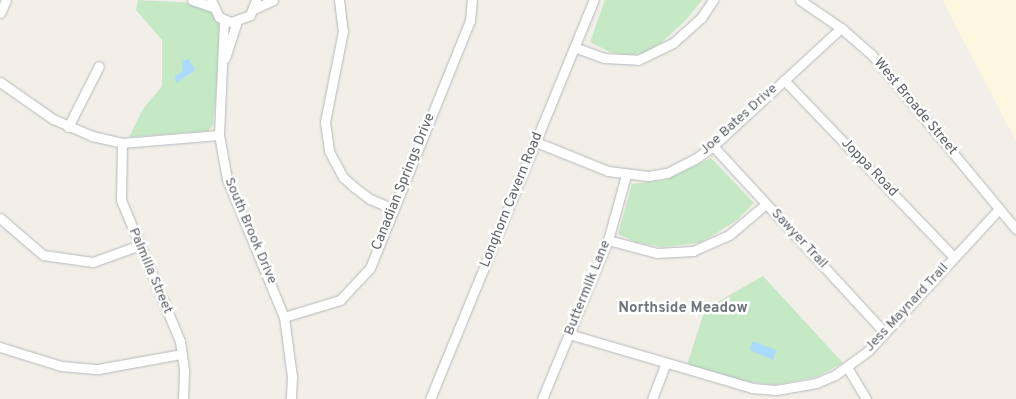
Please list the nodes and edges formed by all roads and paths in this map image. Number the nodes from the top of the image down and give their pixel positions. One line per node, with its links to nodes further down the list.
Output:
1 (6, 0): 11 (street)
2 (192, 0): 9 (street)
3 (273, 0): 10 (street)
4 (340, 0): 27 (street)
5 (472, 0): 27 (street, Canadian Springs Drive)
6 (594, 0): 15 (street, Longhorn Cavern Road)
7 (713, 0): 15 (street)
8 (800, 0): 14 (street, West Broade Street)
9 (212, 3): 12 (street)
10 (255, 4): 13 (street)
11 (0, 13)
12 (224, 20): 13 (street); 16 (street, South Brook Drive)
13 (237, 22): 16 (street, South Brook Drive)
14 (841, 28): 18 (street, Joe Bates Drive); 28 (street, West Broade Street)
15 (574, 47): 23 (street, Longhorn Cavern Road)
16 (223, 63): 21 (street, South Brook Drive)
17 (99, 66): 20 (street)
18 (784, 80): 24 (street, Joe Bates Drive); 33 (street, Joppa Road)
19 (0, 82): 20 (street)
20 (68, 127): 22 (street)
21 (219, 135): 22 (street); 34 (street, South Brook Drive)
22 (122, 142): 32 (street, Palmilla Street)
23 (536, 142): 25 (street, Joe Bates Drive); 43 (street, Longhorn Cavern Road)
24 (713, 146): 25 (street, Joe Bates Drive); 26 (street, Sawyer Trail)
25 (626, 175): 31 (street, Buttermilk Lane)
26 (766, 204): 31 (street); 35 (street, Sawyer Trail)
27 (394, 209): 34 (street, Canadian Springs Drive)
28 (999, 209): 30 (street, West Broade Street); 33 (street, Jess Maynard Trail)
29 (0, 218): 32 (street)
30 (1016, 229)
31 (608, 240): 36 (street, Buttermilk Lane)
32 (140, 245): 38 (street, Palmilla Street)
33 (954, 257): 35 (street, Jess Maynard Trail)
34 (284, 316): 42 (street, South Brook Drive)
35 (884, 333): 40 (street, Jess Maynard Trail)
36 (569, 334): 39 (street, Jess Maynard Trail); 44 (street, Buttermilk Lane)
37 (0, 347): 38 (street)
38 (181, 354): 41 (street, Palmilla Street)
39 (666, 363): 40 (street, Jess Maynard Trail); 45 (street)
40 (847, 367): 46 (street)
41 (183, 399)
42 (291, 399)
43 (430, 399)
44 (542, 399)
45 (652, 399)
46 (866, 399)

